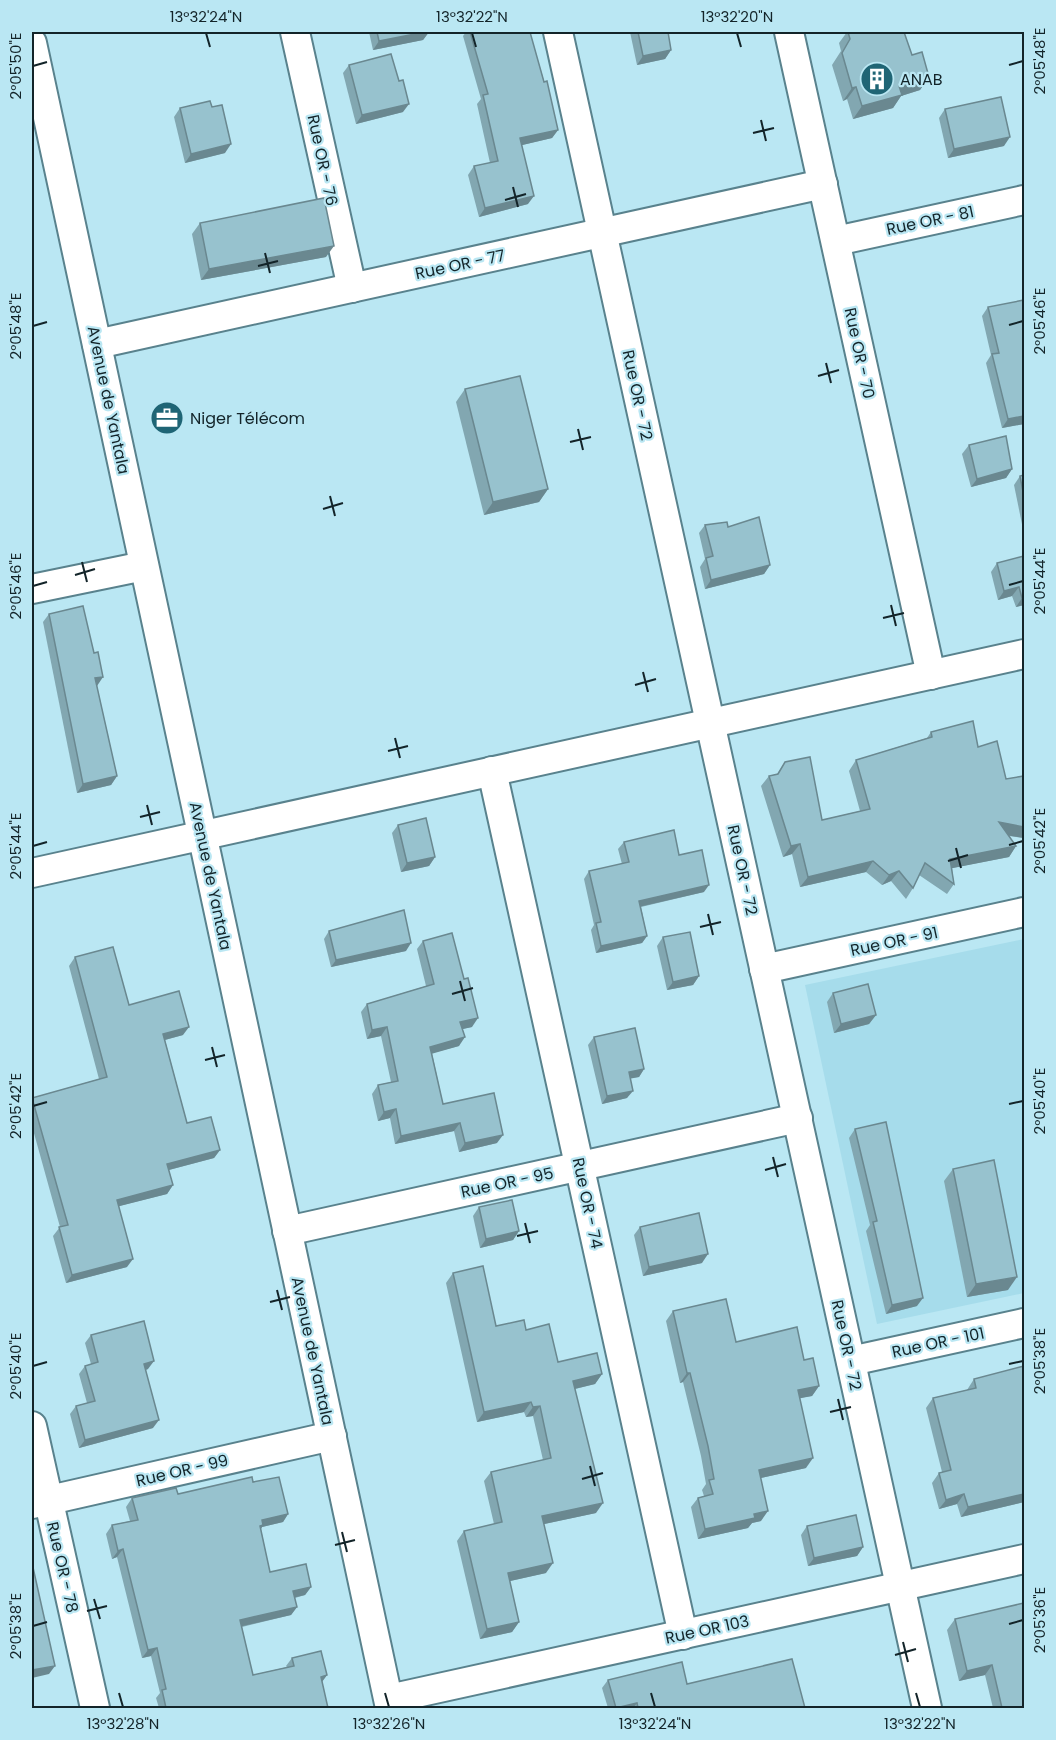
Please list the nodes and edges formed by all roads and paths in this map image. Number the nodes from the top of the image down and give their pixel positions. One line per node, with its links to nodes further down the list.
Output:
1 (295, 32): 9 (street, Rue OR - 76)
2 (558, 32): 7 (street, Rue OR - 72)
3 (789, 32): 5 (street, Rue OR - 70)
4 (32, 42): 10 (street, Avenue de Yantala)
5 (823, 184): 7 (street, Rue OR - 77); 8 (street, Rue OR - 70)
6 (1024, 200): 8 (street, Rue OR - 81)
7 (602, 233): 9 (street, Rue OR - 77); 15 (street, Rue OR - 72)
8 (836, 241): 14 (street, Rue OR - 70)
9 (352, 288): 10 (street, Rue OR - 77)
10 (97, 344): 11 (street, Avenue de Yantala)
11 (144, 566): 12 (street); 17 (street, Avenue de Yantala)
12 (32, 590)
13 (1024, 654): 14 (street)
14 (931, 675): 15 (street)
15 (710, 723): 16 (street); 20 (street, Rue OR - 72)
16 (492, 771): 17 (street); 22 (street, Rue OR - 74)
17 (202, 835): 18 (street); 23 (street, Avenue de Yantala)
18 (32, 873)
19 (1024, 912): 20 (street, Rue OR - 91)
20 (764, 969): 21 (street, Rue OR - 72)
21 (798, 1118): 22 (street, Rue OR - 95); 25 (street, Rue OR - 72)
22 (579, 1166): 23 (street, Rue OR - 95); 31 (street, Rue OR - 74)
23 (287, 1231): 27 (street, Avenue de Yantala)
24 (1024, 1323): 25 (street, Rue OR - 101)
25 (851, 1361): 30 (street, Rue OR - 72)
26 (32, 1426): 28 (street, Rue OR - 78)
27 (332, 1436): 28 (street, Rue OR - 99); 32 (street, Avenue de Yantala)
28 (40, 1502): 33 (street, Rue OR - 78)
29 (1024, 1559): 30 (street, Rue OR 103)
30 (901, 1587): 31 (street, Rue OR 103); 34 (street, Rue OR - 72)
31 (683, 1635): 32 (street, Rue OR 103)
32 (389, 1704)
33 (95, 1708)
34 (927, 1708)

